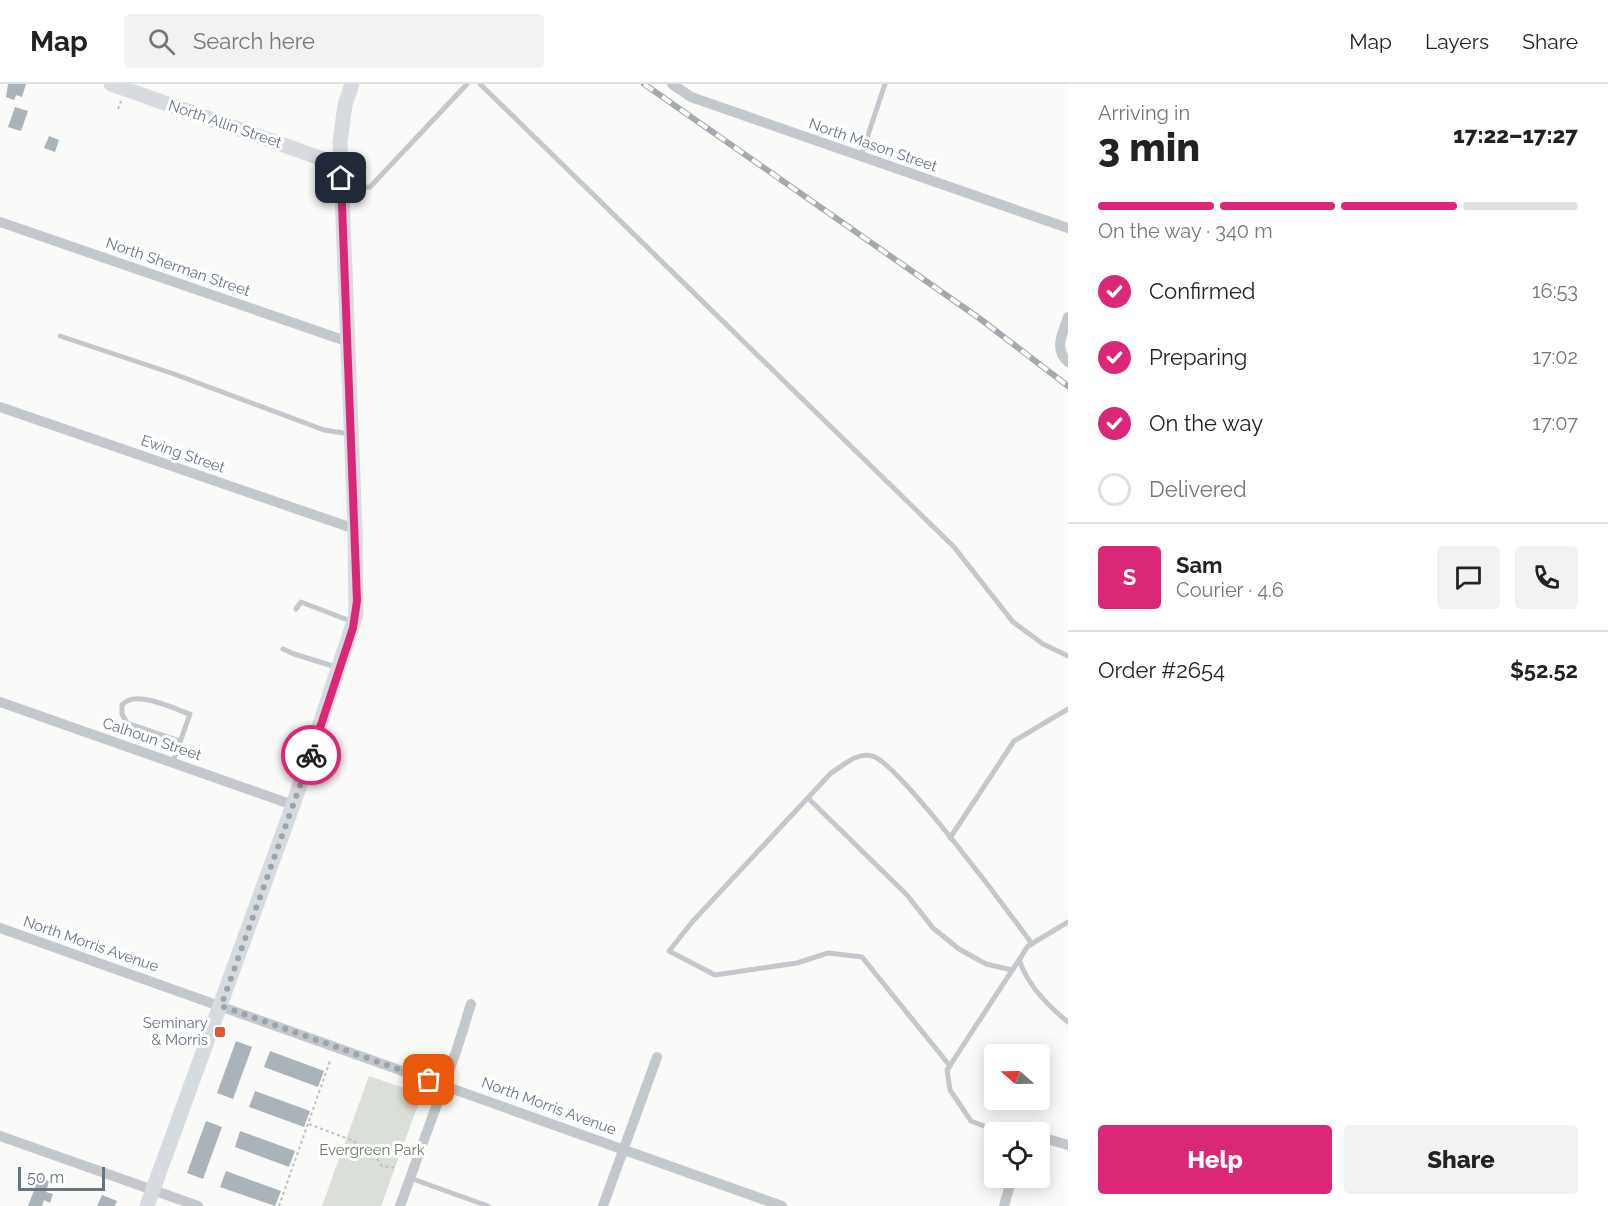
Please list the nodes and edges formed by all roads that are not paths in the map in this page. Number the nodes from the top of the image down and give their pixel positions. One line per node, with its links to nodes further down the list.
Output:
1 (111, 84): 8 (street, North Allin Street)
2 (352, 84): 8 (street)
3 (467, 84): 9 (lane)
4 (480, 84): 22 (lane)
5 (672, 84): 7 (street, North Mason Street)
6 (885, 84): 7 (lane)
7 (860, 157): 11 (street, North Mason Street)
8 (340, 165): 9 (street)
9 (341, 190): 14 (street)
10 (0, 222): 14 (street, North Sherman Street)
11 (1068, 228)
12 (1068, 317): 15 (street)
13 (60, 336): 17 (lane)
14 (346, 340): 17 (street)
15 (1065, 358)
16 (0, 407): 18 (street, Ewing Street)
17 (351, 434): 18 (street)
18 (355, 529): 20 (street)
19 (296, 609): 20 (lane)
20 (354, 622): 23 (street)
21 (283, 649): 23 (lane)
22 (1068, 656)
23 (342, 662): 29 (street)
24 (0, 702): 27 (street, Calhoun Street)
25 (1068, 709): 30 (lane)
26 (180, 741): 26 (lane); 27 (lane)
27 (173, 762): 29 (street, Calhoun Street)
28 (809, 799): 30 (lane); 35 (lane); 40 (lane)
29 (293, 805): 37 (street)
30 (950, 838): 33 (lane)
31 (1068, 922): 33 (lane)
32 (0, 928): 37 (street, North Morris Avenue)
33 (1032, 944): 34 (lane)
34 (1020, 962): 35 (lane); 38 (lane)
35 (1012, 970): 40 (lane)
36 (471, 1004): 41 (street)
37 (221, 1006): 41 (street, North Morris Avenue); 49 (street)
38 (1068, 1022)
39 (657, 1057): 46 (street)
40 (950, 1066): 42 (lane)
41 (444, 1085): 46 (street, North Morris Avenue); 47 (street)
42 (984, 1126)
43 (0, 1136): 49 (street)
44 (1050, 1140): 45 (street)
45 (1068, 1145)
46 (624, 1149): 54 (street); 55 (street, North Morris Avenue)
47 (410, 1178): 52 (street); 53 (lane)
48 (1009, 1188): 56 (street)
49 (153, 1190): 50 (street); 51 (street)
50 (147, 1206)
51 (198, 1206)
52 (400, 1206)
53 (488, 1206)
54 (603, 1206)
55 (782, 1206)
56 (1004, 1206)

